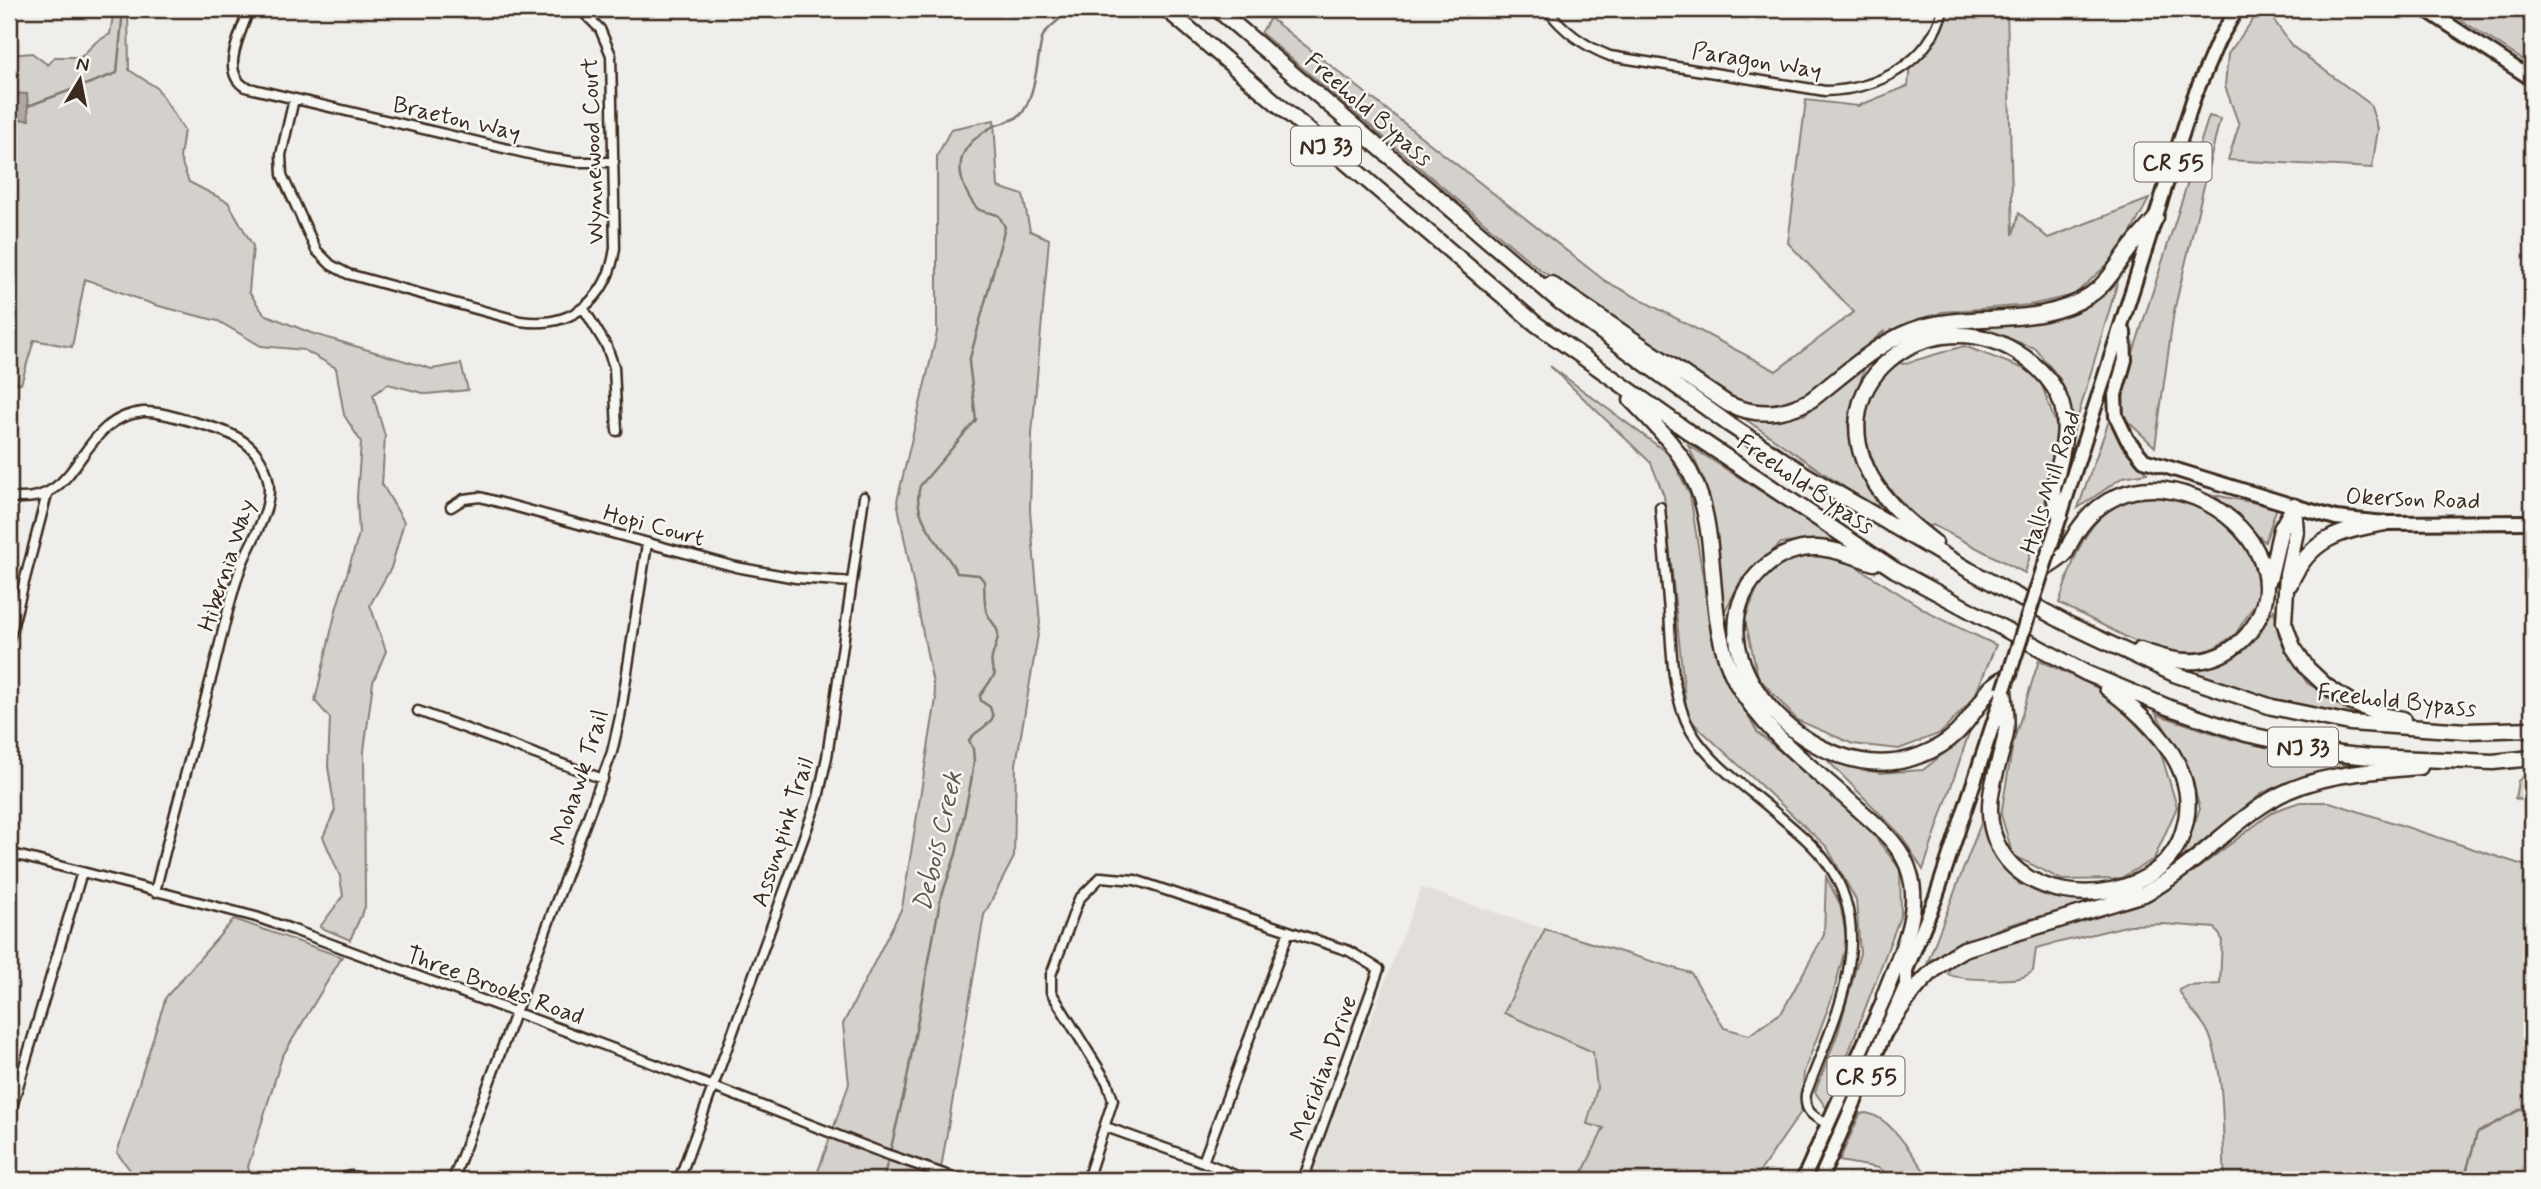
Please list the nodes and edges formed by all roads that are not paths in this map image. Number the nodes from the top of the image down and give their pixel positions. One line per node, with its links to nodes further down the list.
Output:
1 (249, 9): 10 (street, Braeton Way)
2 (580, 9): 11 (street, Wynnewood Court)
3 (1166, 9): 16 (highway, Freehold Bypass / NJ 33)
4 (1217, 9): 13 (highway, Freehold Bypass / NJ 33)
5 (1547, 9): 6 (street, Paragon Way)
6 (1943, 9)
7 (2237, 9): 12 (main road, Halls Mill Road / CR 55)
8 (2425, 9): 9 (main road)
9 (2532, 79)
10 (294, 99): 11 (street, Braeton Way); 14 (street)
11 (614, 162): 14 (street, Wynnewood Court)
12 (2156, 218): 13 (highway); 15 (main road, Halls Mill Road / CR 55)
13 (1480, 236): 29 (highway, Freehold Bypass / NJ 33)
14 (584, 309): 17 (street)
15 (2124, 322): 22 (main road, Okerson Road); 24 (main road, Halls Mill Road / CR 55)
16 (1603, 371): 28 (highway, Freehold Bypass / NJ 33); 50 (highway)
17 (617, 431)
18 (47, 494): 19 (street); 35 (street); 47 (street, Hibernia Way)
19 (9, 497)
20 (864, 497): 31 (street, Assunpink Trail)
21 (1660, 506): 55 (street)
22 (2294, 506): 26 (main road, Okerson Road); 32 (highway); 33 (highway)
23 (451, 507): 27 (street, Hopi Court)
24 (2060, 516): 29 (highway); 30 (main road, Halls Mill Road, bridge)
25 (2532, 522): 26 (main road, Okerson Road)
26 (2385, 523): 32 (highway)
27 (647, 544): 31 (street, Hopi Court); 44 (street, Mohawk Trail)
28 (1895, 570): 36 (highway, Freehold Bypass / NJ 33); 38 (highway)
29 (1969, 570): 34 (highway, Freehold Bypass)
30 (2043, 570): 33 (highway); 37 (main road, Halls Mill Road, bridge)
31 (851, 582): 53 (street, Assunpink Trail)
32 (2285, 598): 41 (highway)
33 (2262, 606): 34 (highway)
34 (2066, 623): 41 (highway, Freehold Bypass)
35 (9, 640)
36 (2086, 673): 38 (highway); 43 (highway, Freehold Bypass / NJ 33)
37 (2010, 674): 38 (highway)
38 (1999, 688): 49 (main road)
39 (418, 712): 44 (street)
40 (2532, 729): 41 (highway, Freehold Bypass)
41 (2466, 731)
42 (2532, 758): 43 (highway, Freehold Bypass / NJ 33)
43 (2493, 762): 52 (highway)
44 (603, 779): 51 (street, Mohawk Trail)
45 (9, 853): 46 (street, Three Brooks Road)
46 (82, 872): 47 (street, Three Brooks Road); 54 (street)
47 (155, 892): 51 (street, Three Brooks Road)
48 (1289, 931): 56 (street); 57 (street); 65 (street, Meridian Drive)
49 (1906, 970): 50 (main road, CR 55); 52 (main road, CR 55)
50 (1884, 996): 55 (main road, CR 55)
51 (517, 1014): 53 (street, Three Brooks Road); 60 (street, Mohawk Trail)
52 (1886, 1030): 67 (main road, CR 55)
53 (713, 1087): 61 (street, Assunpink Trail); 62 (street, Three Brooks Road)
54 (9, 1117)
55 (1827, 1125): 66 (main road, CR 55)
56 (1106, 1127): 57 (street); 63 (street)
57 (1203, 1162): 64 (street)
58 (336, 1180): 59 (street)
59 (379, 1180)
60 (453, 1180)
61 (679, 1180)
62 (961, 1180)
63 (1087, 1180)
64 (1247, 1180)
65 (1303, 1180)
66 (1803, 1180)
67 (1820, 1180)

